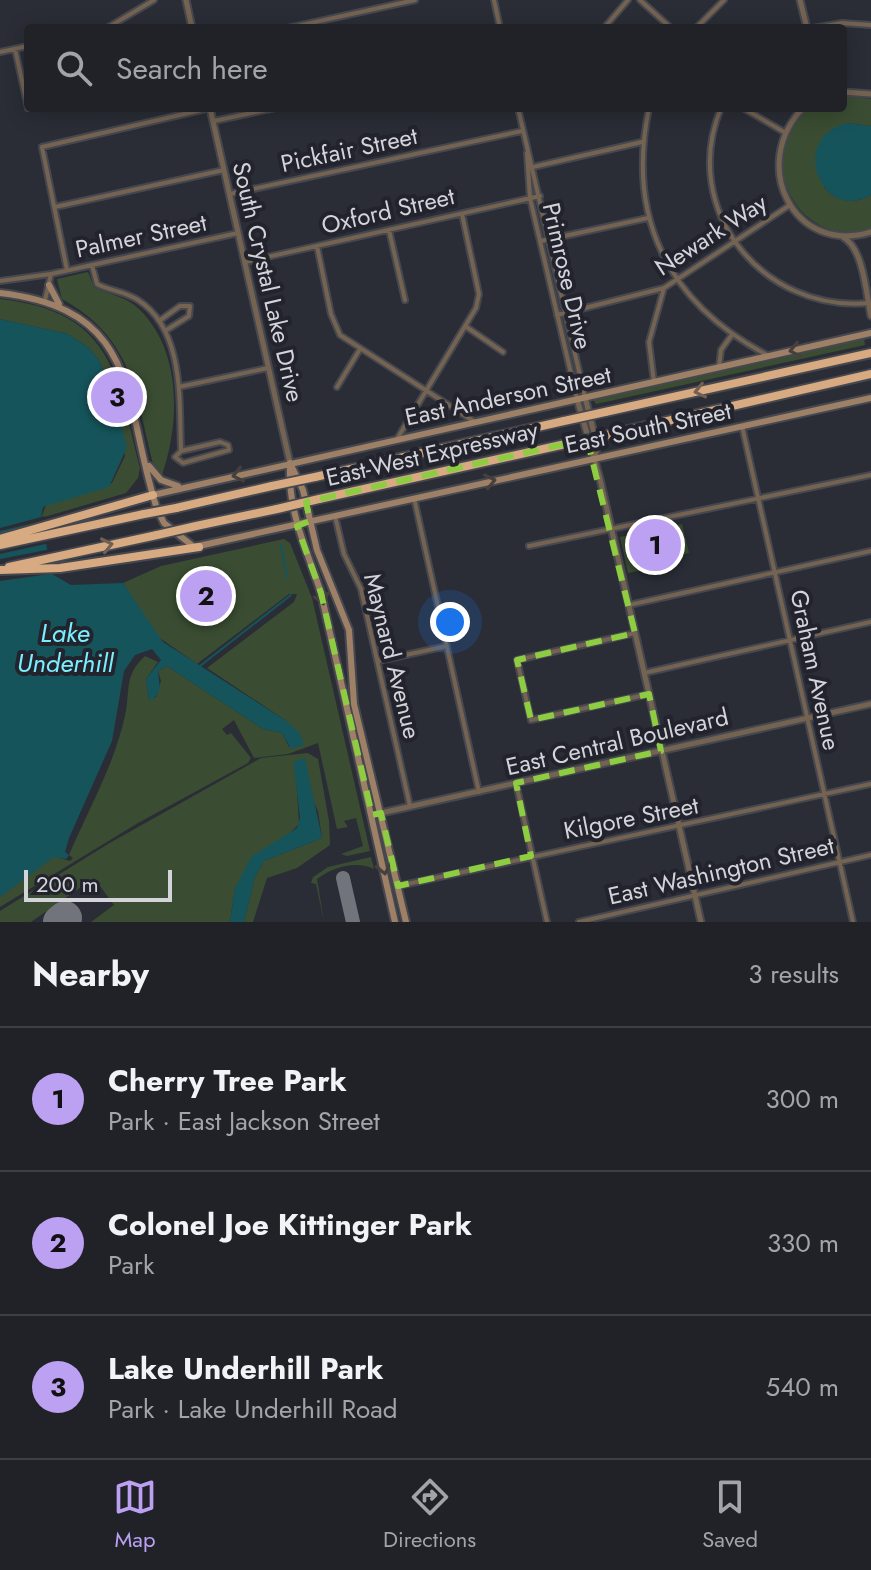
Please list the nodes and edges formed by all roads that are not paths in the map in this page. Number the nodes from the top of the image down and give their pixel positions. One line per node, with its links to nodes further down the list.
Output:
1 (154, 0): 9 (street)
2 (186, 0): 10 (street)
3 (415, 0): 11 (street)
4 (494, 0): 12 (street)
5 (628, 0): 13 (street)
6 (640, 0): 14 (street)
7 (724, 0): 15 (street)
8 (800, 0): 16 (street)
9 (114, 24)
10 (191, 24)
11 (306, 24)
12 (499, 24)
13 (607, 24)
14 (667, 24)
15 (700, 24)
16 (806, 24)
17 (836, 24): 18 (street)
18 (871, 25)
19 (24, 47): 20 (street)
20 (15, 49): 21 (street); 22 (street)
21 (0, 52)
22 (24, 91)
23 (847, 92): 24 (street)
24 (871, 94)
25 (193, 112): 44 (street)
26 (211, 112): 33 (street, South Crystal Lake Drive)
27 (256, 112): 33 (street)
28 (519, 112): 34 (street, Primrose Drive)
29 (648, 112): 36 (street)
30 (720, 112): 53 (street)
31 (750, 112): 35 (street)
32 (800, 112): 35 (street)
33 (214, 121): 39 (street, South Crystal Lake Drive)
34 (522, 131): 37 (street, Primrose Drive); 40 (street, Pickfair Street)
35 (784, 132): 43 (street)
36 (642, 142): 38 (street); 46 (street)
37 (526, 147): 38 (street, Primrose Drive); 42 (street, Primrose Drive)
38 (533, 167): 41 (street, Primrose Drive)
39 (224, 170): 40 (street, South Crystal Lake Drive); 44 (street)
40 (230, 194): 48 (street, South Crystal Lake Drive)
41 (540, 196): 42 (street, Oxford Street); 51 (street, Primrose Drive)
42 (530, 198): 45 (street, Oxford Street); 52 (street, Primrose Drive)
43 (790, 205): 50 (street); 53 (street, Newark Way)
44 (54, 208): 58 (street)
45 (462, 213): 47 (street, Oxford Street); 73 (street)
46 (648, 218): 51 (street); 61 (street)
47 (389, 230): 54 (street, Oxford Street); 66 (street)
48 (238, 233): 56 (street, South Crystal Lake Drive); 57 (street, Palmer Street)
49 (868, 233): 50 (street); 55 (street)
50 (840, 236): 55 (street)
51 (550, 239): 52 (street); 69 (street, Primrose Drive)
52 (540, 241): 70 (street, Primrose Drive)
53 (734, 243): 61 (street, Newark Way); 67 (street)
54 (317, 246): 56 (street, Oxford Street); 77 (street)
55 (856, 254): 67 (street)
56 (245, 262): 82 (street, South Crystal Lake Drive)
57 (92, 265): 58 (street, Palmer Street); 72 (street)
58 (67, 270): 59 (street, Palmer Street)
59 (51, 274): 60 (street, Palmer Street); 62 (street, Palmer Street)
60 (0, 281)
61 (676, 281): 63 (street, Newark Way); 76 (street)
62 (49, 285): 65 (street, Palmer Street); 68 (main road)
63 (664, 288): 69 (street, Newark Way); 84 (street)
64 (0, 293): 65 (main road)
65 (45, 300): 68 (main road)
66 (405, 300)
67 (869, 303): 71 (street)
68 (59, 304): 95 (main road)
69 (566, 313): 70 (street, Newark Way); 88 (street, Primrose Drive)
70 (557, 315): 88 (street, Primrose Drive)
71 (871, 316)
72 (159, 321): 74 (street); 74 (street)
73 (465, 326): 78 (street); 87 (street)
74 (165, 331): 85 (street)
75 (871, 333): 80 (main road, East Anderson Street, one-way to 80)
76 (731, 336): 80 (street); 81 (street)
77 (360, 349): 86 (street); 87 (street)
78 (503, 352)
79 (871, 353): 106 (highway, East-West Expressway, one-way to 106, bridge)
80 (769, 356): 81 (main road, East Anderson Street)
81 (719, 367): 84 (main road, East Anderson Street)
82 (268, 368): 85 (street); 96 (street, South Crystal Lake Drive)
83 (867, 375): 110 (highway, East-West Expressway, one-way to 83, bridge)
84 (654, 382): 88 (main road, East Anderson Street)
85 (179, 387): 93 (street)
86 (337, 387)
87 (425, 390): 90 (street); 92 (street)
88 (581, 398): 90 (main road, East Anderson Street); 94 (street, Primrose Drive)
89 (871, 398): 91 (main road, East South Street)
90 (475, 422): 92 (main road, East Anderson Street)
91 (742, 426): 94 (main road, East South Street); 101 (street, Graham Avenue)
92 (397, 439): 96 (main road, East Anderson Street)
93 (181, 451): 93 (street)
94 (595, 458): 100 (main road, East South Street, one-way to 94); 105 (street, Primrose Drive)
95 (146, 459): 98 (main road); 99 (main road)
96 (290, 463): 98 (main road, East Anderson Street, one-way to 98); 103 (main road, South Crystal Lake Drive); 104 (main road, South Crystal Lake Drive)
97 (871, 475): 101 (street)
98 (186, 486): 99 (main road, East Anderson Street)
99 (153, 495): 106 (highway); 108 (main road)
100 (414, 498): 102 (main road, East South Street); 116 (street)
101 (758, 500): 105 (street); 111 (street, Graham Avenue)
102 (335, 515): 103 (main road, East South Street); 117 (street, Maynard Avenue)
103 (310, 521): 104 (main road, East South Street); 128 (main road, South Crystal Lake Drive)
104 (297, 526): 108 (main road, East South Street); 129 (main road, South Crystal Lake Drive, one-way to 129)
105 (612, 530): 107 (street); 112 (street, Primrose Drive)
106 (0, 542)
107 (529, 546)
108 (199, 547): 110 (highway)
109 (871, 551): 111 (street)
110 (0, 570)
111 (775, 573): 112 (street); 115 (street, Graham Avenue)
112 (629, 605): 114 (street, Primrose Drive)
113 (871, 622): 115 (street)
114 (635, 633): 118 (street, Primrose Drive); 119 (street)
115 (790, 641): 118 (street); 121 (street, Graham Avenue)
116 (447, 646): 117 (street); 125 (street)
117 (378, 661): 127 (street, Maynard Avenue)
118 (644, 673): 119 (street, Primrose Drive)
119 (649, 694): 122 (street, Primrose Drive)
120 (871, 704): 121 (street, East Central Boulevard)
121 (807, 718): 122 (street, East Central Boulevard); 126 (street, Graham Avenue)
122 (661, 751): 123 (street, East Central Boulevard); 130 (street, Primrose Drive)
123 (516, 783): 125 (street, East Central Boulevard); 132 (street)
124 (871, 784): 126 (street, Kilgore Street)
125 (479, 792): 127 (street, East Central Boulevard)
126 (824, 795): 130 (street, Kilgore Street); 133 (street, Graham Avenue)
127 (410, 806): 128 (street, East Central Boulevard)
128 (381, 813): 129 (street, East Central Boulevard); 134 (main road, South Crystal Lake Drive)
129 (372, 815): 136 (main road, South Crystal Lake Drive, one-way to 136)
130 (678, 826): 132 (street, Kilgore Street); 135 (street, Primrose Drive)
131 (871, 855): 133 (street, East Washington Street)
132 (531, 856): 134 (street, Kilgore Street); 138 (street)
133 (838, 862): 135 (street, East Washington Street); 141 (street, Graham Avenue)
134 (398, 886): 137 (main road, South Crystal Lake Drive)
135 (695, 896): 139 (street, East Washington Street); 140 (street, Primrose Drive)
136 (395, 922)
137 (406, 922)
138 (547, 922)
139 (579, 922)
140 (701, 922)
141 (853, 922)

